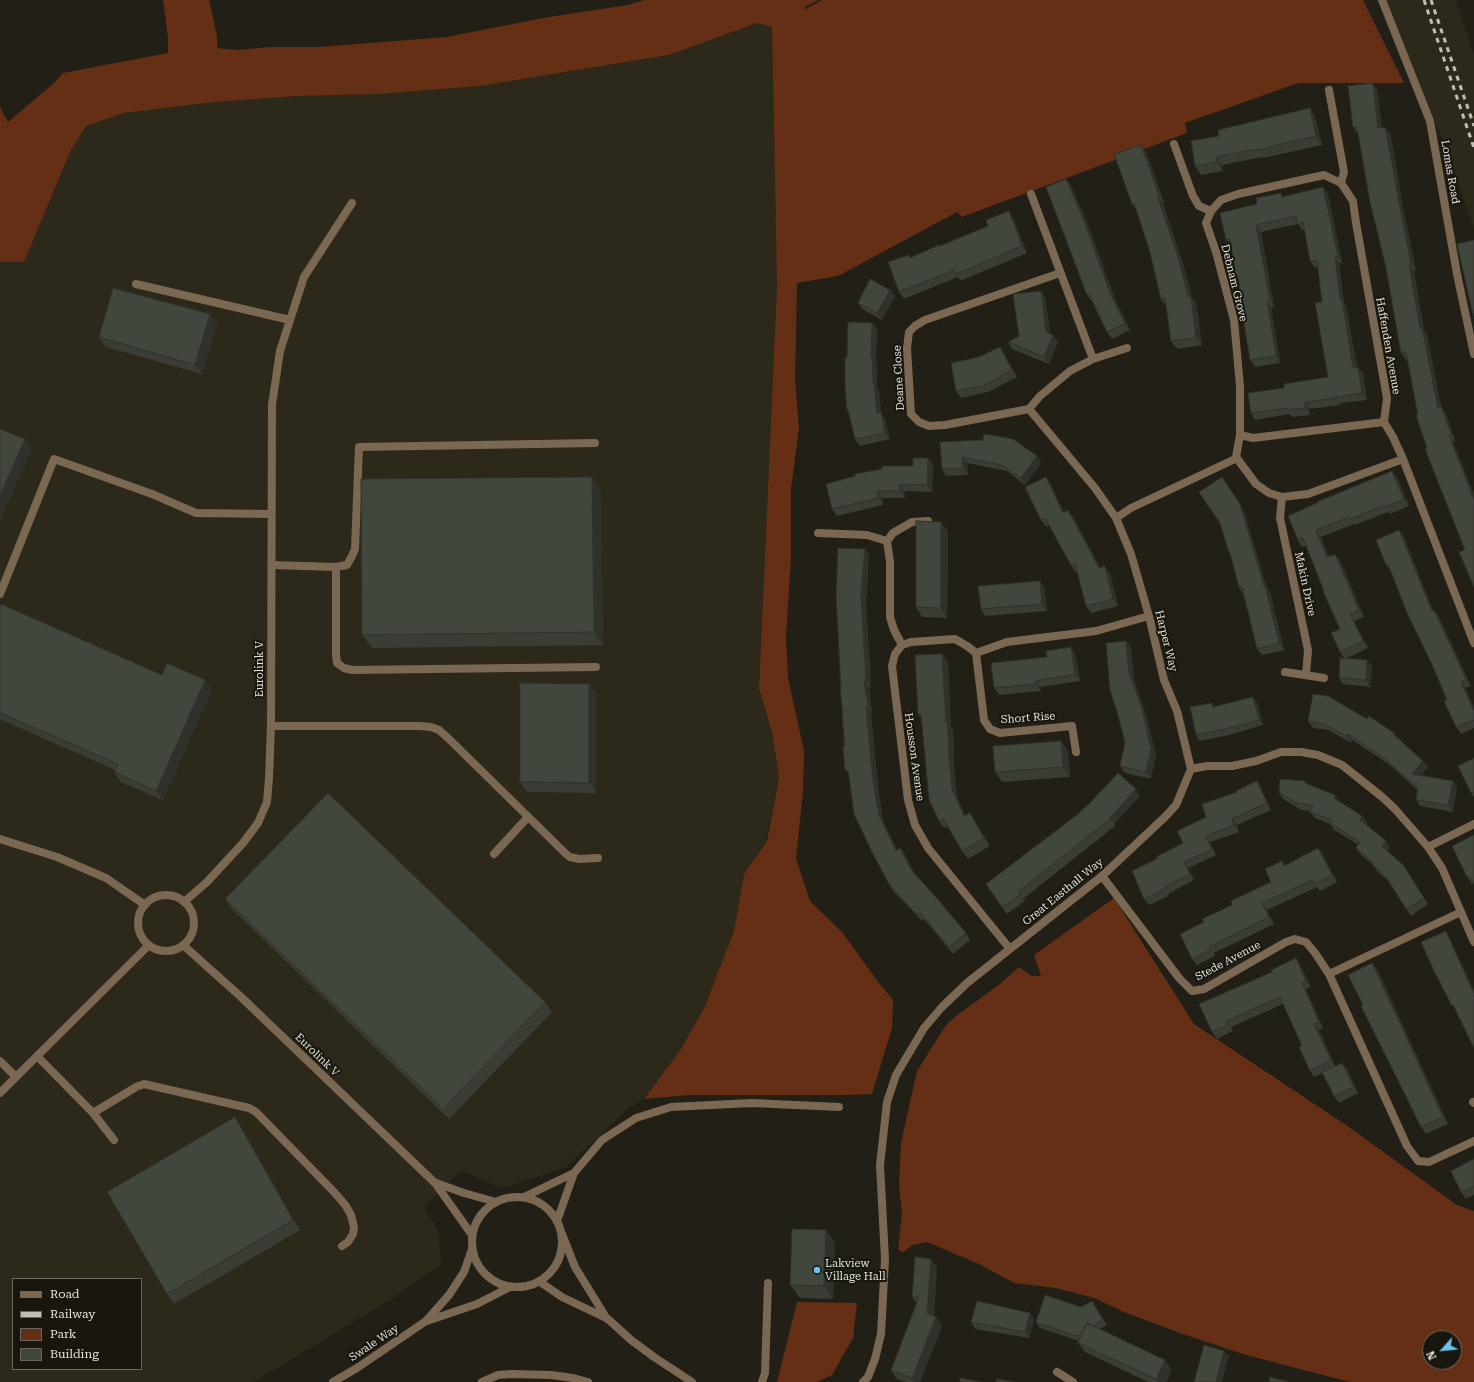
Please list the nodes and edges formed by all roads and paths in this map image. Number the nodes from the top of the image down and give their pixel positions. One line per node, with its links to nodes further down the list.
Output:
1 (1382, 0): 12 (street, Lomas Road)
2 (1329, 90): 4 (street)
3 (1174, 144): 7 (street)
4 (1341, 183): 7 (street); 15 (street, Haffenden Avenue)
5 (1032, 194): 8 (street)
6 (352, 203): 10 (street, Eurolink V)
7 (1211, 211): 16 (street, Debnam Grove)
8 (1060, 272): 13 (street); 14 (street, Deane Close)
9 (136, 284): 10 (street)
10 (290, 320): 21 (street, Eurolink V)
11 (1127, 348): 13 (street)
12 (1474, 354)
13 (1093, 359): 14 (street)
14 (1029, 410): 22 (street)
15 (1384, 422): 16 (street); 19 (street)
16 (1240, 434): 18 (street, Debnam Grove)
17 (595, 443): 27 (street)
18 (1236, 457): 20 (street); 22 (street)
19 (1403, 459): 20 (street); 30 (street)
20 (1282, 497): 35 (street, Makin Drive)
21 (271, 514): 26 (street, Eurolink V); 28 (street)
22 (1116, 518): 29 (street, Harper Way)
23 (928, 521): 25 (street)
24 (818, 533): 25 (street)
25 (887, 541): 31 (street)
26 (272, 565): 27 (street); 37 (street, Eurolink V)
27 (336, 567): 33 (street)
28 (0, 594)
29 (1149, 616): 32 (street); 39 (street, Harper Way)
30 (1474, 643)
31 (902, 645): 32 (street); 53 (street, Housson Avenue)
32 (976, 653): 38 (street, Short Rise)
33 (596, 667)
34 (1285, 672): 35 (street)
35 (1306, 675): 36 (street)
36 (1324, 678)
37 (271, 726): 40 (street); 47 (street, Eurolink V)
38 (1076, 752)
39 (1191, 770): 43 (street); 46 (street, Great Easthall Way)
40 (528, 817): 44 (street); 45 (street)
41 (1474, 824): 43 (street)
42 (0, 839): 48 (street)
43 (1428, 847): 49 (street)
44 (494, 854)
45 (598, 858)
46 (1102, 876): 53 (street, Great Easthall Way); 54 (street, Stede Avenue)
47 (184, 902): 48 (street); 52 (street)
48 (145, 905): 51 (street)
49 (1461, 912): 50 (street); 54 (street)
50 (1474, 942)
51 (149, 945): 52 (street); 55 (street)
52 (183, 945): 64 (street, Eurolink V)
53 (1010, 949): 83 (street, Great Easthall Way)
54 (1329, 974): 62 (street, Stede Avenue)
55 (37, 1056): 57 (street); 60 (street)
56 (0, 1061): 57 (street)
57 (16, 1077): 58 (street)
58 (0, 1093)
59 (839, 1107): 63 (street)
60 (93, 1113): 61 (street); 70 (street)
61 (114, 1140)
62 (1474, 1141)
63 (574, 1173): 65 (street); 67 (street)
64 (435, 1183): 66 (street, Eurolink V); 69 (street, Eurolink V)
65 (524, 1197): 66 (street); 67 (street)
66 (496, 1202): 69 (street)
67 (557, 1221): 68 (street)
68 (562, 1234): 72 (street); 75 (street)
69 (472, 1235): 71 (street)
70 (342, 1246)
71 (472, 1249): 74 (street); 76 (street, Swale Way)
72 (540, 1282): 74 (street); 75 (street)
73 (768, 1283): 82 (street)
74 (510, 1287): 76 (street, Swale Way)
75 (608, 1319): 81 (street)
76 (426, 1321): 78 (street, Swale Way)
77 (1057, 1372): 84 (street)
78 (333, 1382)
79 (482, 1382): 80 (street)
80 (588, 1382)
81 (692, 1382)
82 (762, 1382)
83 (863, 1382)
84 (1073, 1382)

